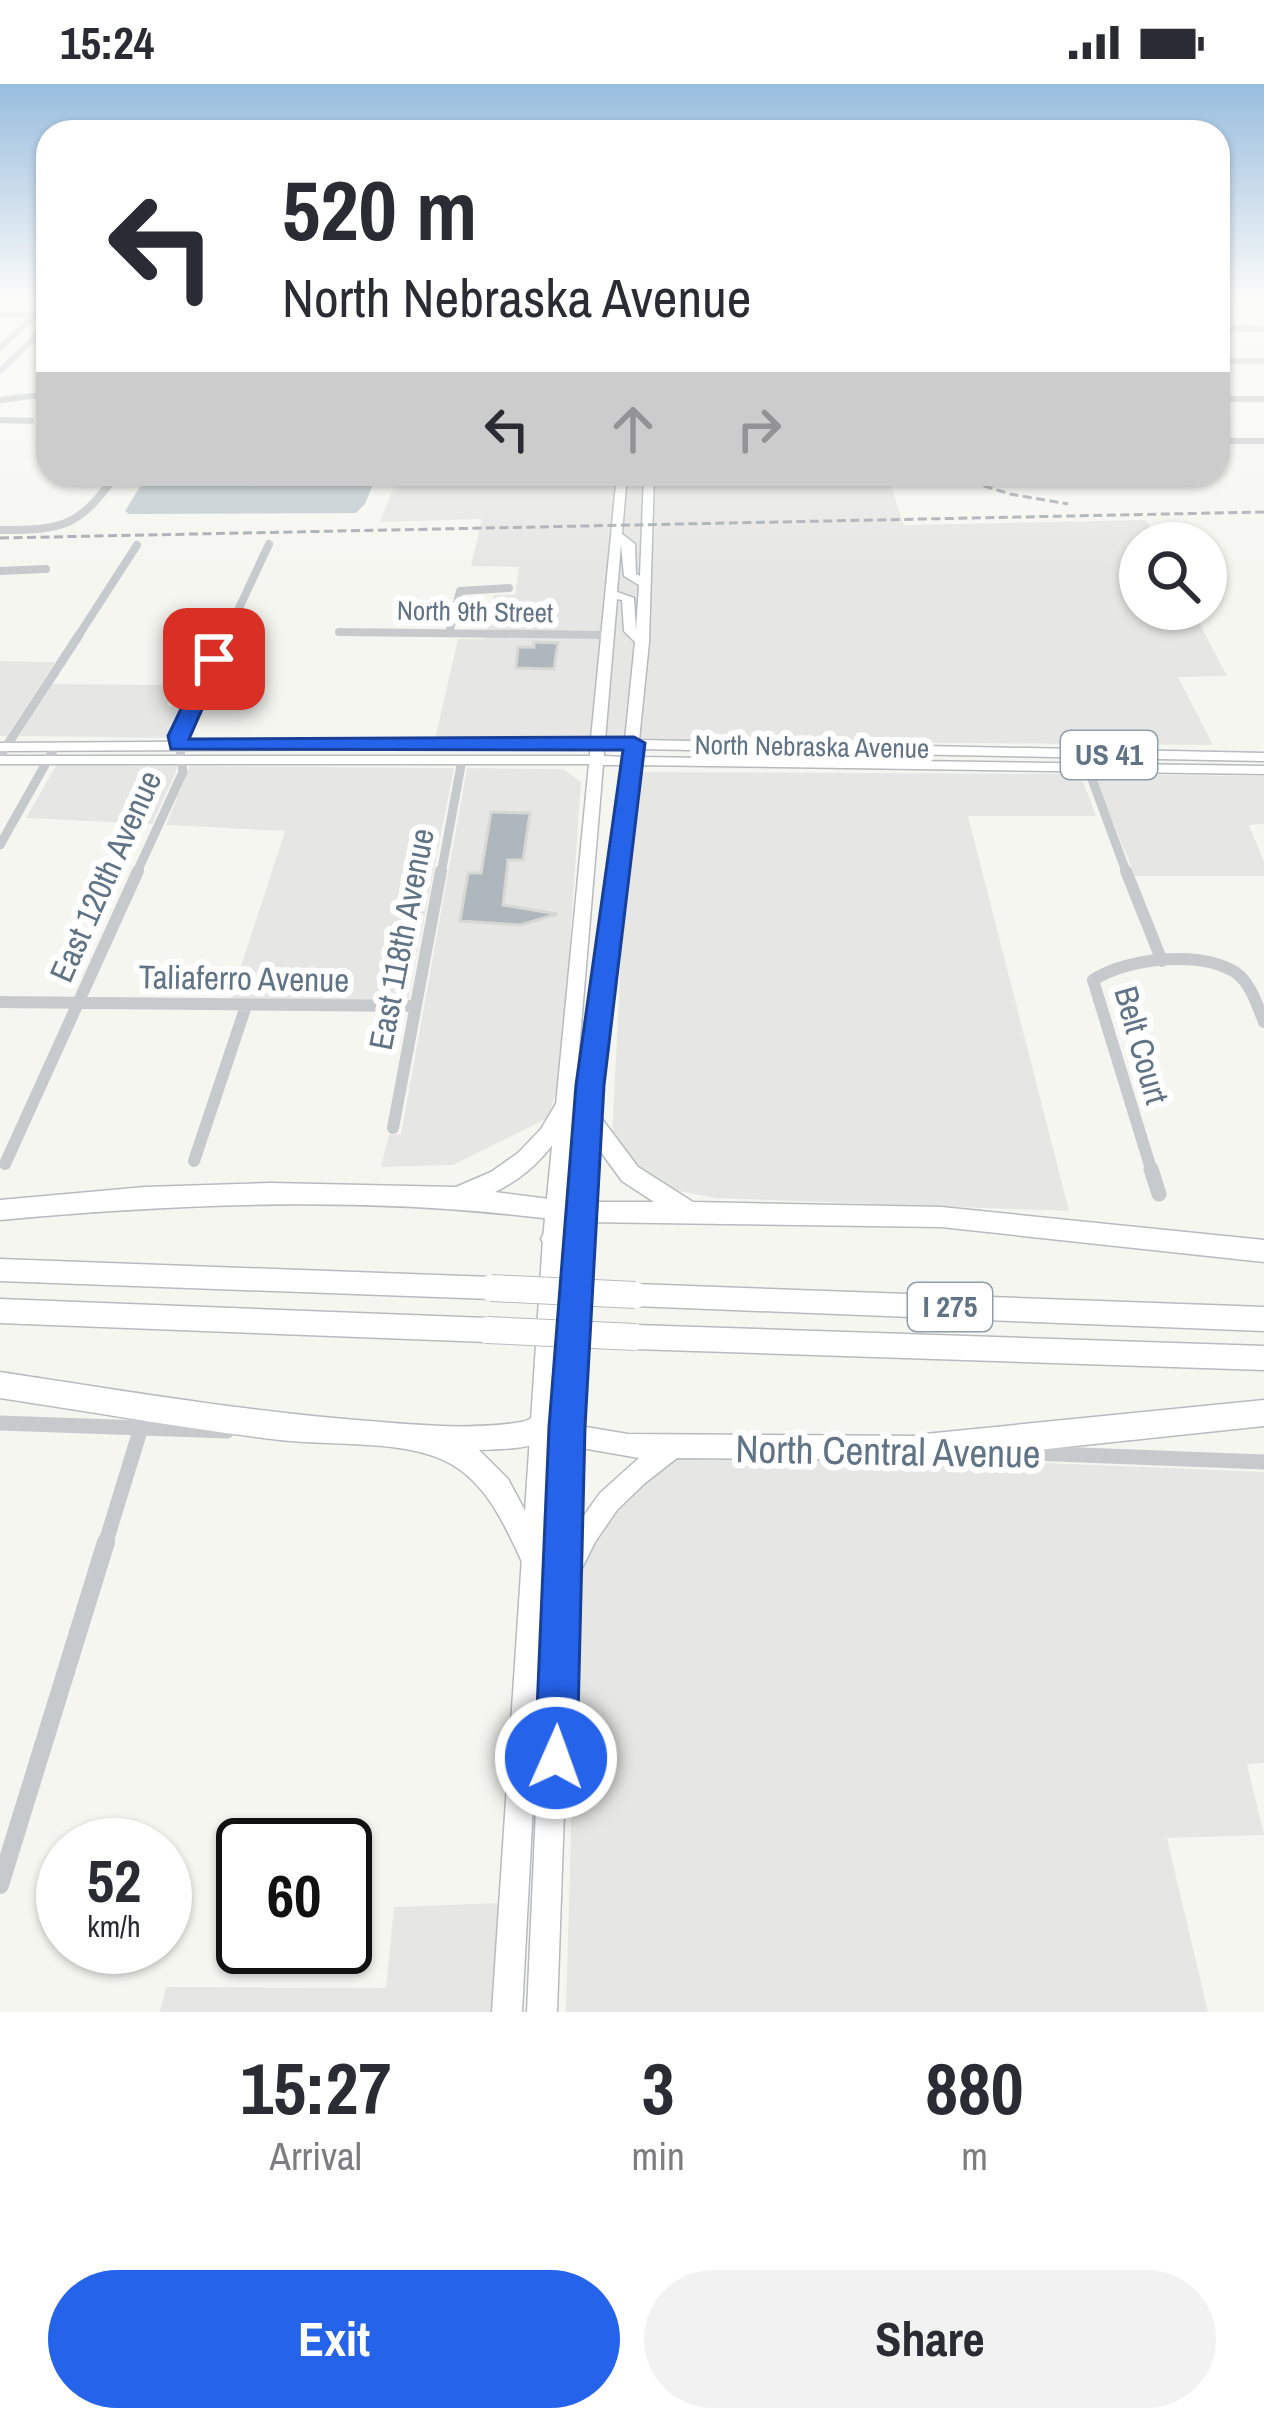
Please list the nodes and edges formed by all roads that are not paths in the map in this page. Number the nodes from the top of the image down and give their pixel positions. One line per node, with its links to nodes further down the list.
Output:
1 (36, 396): 4 (street)
2 (1230, 399): 3 (street)
3 (1264, 399)
4 (0, 400)
5 (0, 420): 6 (street)
6 (31, 421)
7 (1230, 441): 8 (street)
8 (1264, 441)
9 (108, 486): 12 (street)
10 (621, 486): 13 (main road)
11 (649, 486): 18 (main road)
12 (0, 530)
13 (616, 536): 18 (main road); 20 (main road)
14 (269, 544): 27 (street, East 120th Avenue)
15 (136, 545): 29 (street)
16 (46, 569): 17 (street)
17 (0, 571)
18 (646, 584): 24 (main road)
19 (508, 588): 22 (street)
20 (613, 594): 23 (main road); 24 (main road)
21 (339, 632): 22 (street, North 9th Street)
22 (449, 633): 23 (street, North 9th Street)
23 (610, 635): 25 (main road)
24 (643, 642): 31 (main road)
25 (601, 719): 26 (main road); 30 (main road)
26 (556, 742): 27 (main road, North Nebraska Avenue / US 41); 30 (main road, North Nebraska Avenue / US 41)
27 (179, 745): 32 (main road, North Nebraska Avenue / US 41); 37 (street, East 120th Avenue)
28 (931, 750): 31 (main road, North Nebraska Avenue / US 41); 36 (main road, North Nebraska Avenue / US 41); 38 (main road)
29 (2, 752): 32 (main road, North Nebraska Avenue / US 41)
30 (598, 752): 31 (main road, North Nebraska Avenue / US 41); 35 (main road, North Nebraska Avenue / US 41); 40 (main road)
31 (633, 752): 38 (main road, North Nebraska Avenue / US 41); 48 (main road)
32 (51, 754): 37 (main road, North Nebraska Avenue / US 41); 41 (street)
33 (1264, 757): 36 (main road, North Nebraska Avenue / US 41)
34 (462, 760): 35 (main road, North Nebraska Avenue / US 41); 37 (main road, North Nebraska Avenue / US 41); 46 (street, East 118th Avenue)
35 (550, 760): 40 (main road)
36 (1083, 761): 38 (main road, North Nebraska Avenue / US 41); 39 (main road, North Nebraska Avenue / US 41); 42 (street)
37 (184, 762): 44 (street, East 120th Avenue)
38 (839, 765)
39 (1264, 770)
40 (593, 789): 48 (main road)
41 (0, 845)
42 (1162, 961): 47 (street); 52 (street, Belt Court)
43 (0, 1002): 44 (street, Taliaferro Avenue)
44 (77, 1003): 45 (street, Taliaferro Avenue); 51 (street, East 120th Avenue)
45 (246, 1006): 46 (street, Taliaferro Avenue); 50 (street)
46 (416, 1006): 49 (street, East 118th Avenue)
47 (1264, 1022)
48 (578, 1110): 53 (highway); 55 (highway); 56 (main road)
49 (393, 1128)
50 (194, 1161)
51 (5, 1164)
52 (1159, 1194)
53 (454, 1197): 54 (highway); 56 (highway)
54 (0, 1210)
55 (688, 1212): 56 (highway); 59 (highway)
56 (569, 1213): 57 (highway); 58 (highway)
57 (553, 1239): 65 (main road)
58 (579, 1244): 65 (main road)
59 (1264, 1251)
60 (0, 1270): 62 (highway, I 275, bridge)
61 (0, 1311): 63 (highway, I 275, bridge)
62 (1264, 1319)
63 (1264, 1358)
64 (0, 1384): 68 (highway)
65 (557, 1409): 70 (highway); 71 (main road, North Central Avenue); 74 (main road); 75 (main road)
66 (1264, 1413): 72 (highway)
67 (0, 1423): 69 (street)
68 (313, 1430): 69 (street); 70 (highway)
69 (140, 1431): 76 (street)
70 (426, 1439): 74 (highway)
71 (672, 1447): 72 (main road, North Central Avenue); 75 (main road)
72 (925, 1448): 73 (street, North Central Avenue)
73 (1264, 1462)
74 (534, 1556): 77 (main road)
75 (563, 1581): 78 (main road)
76 (0, 1886)
77 (507, 2012)
78 (542, 2012)

